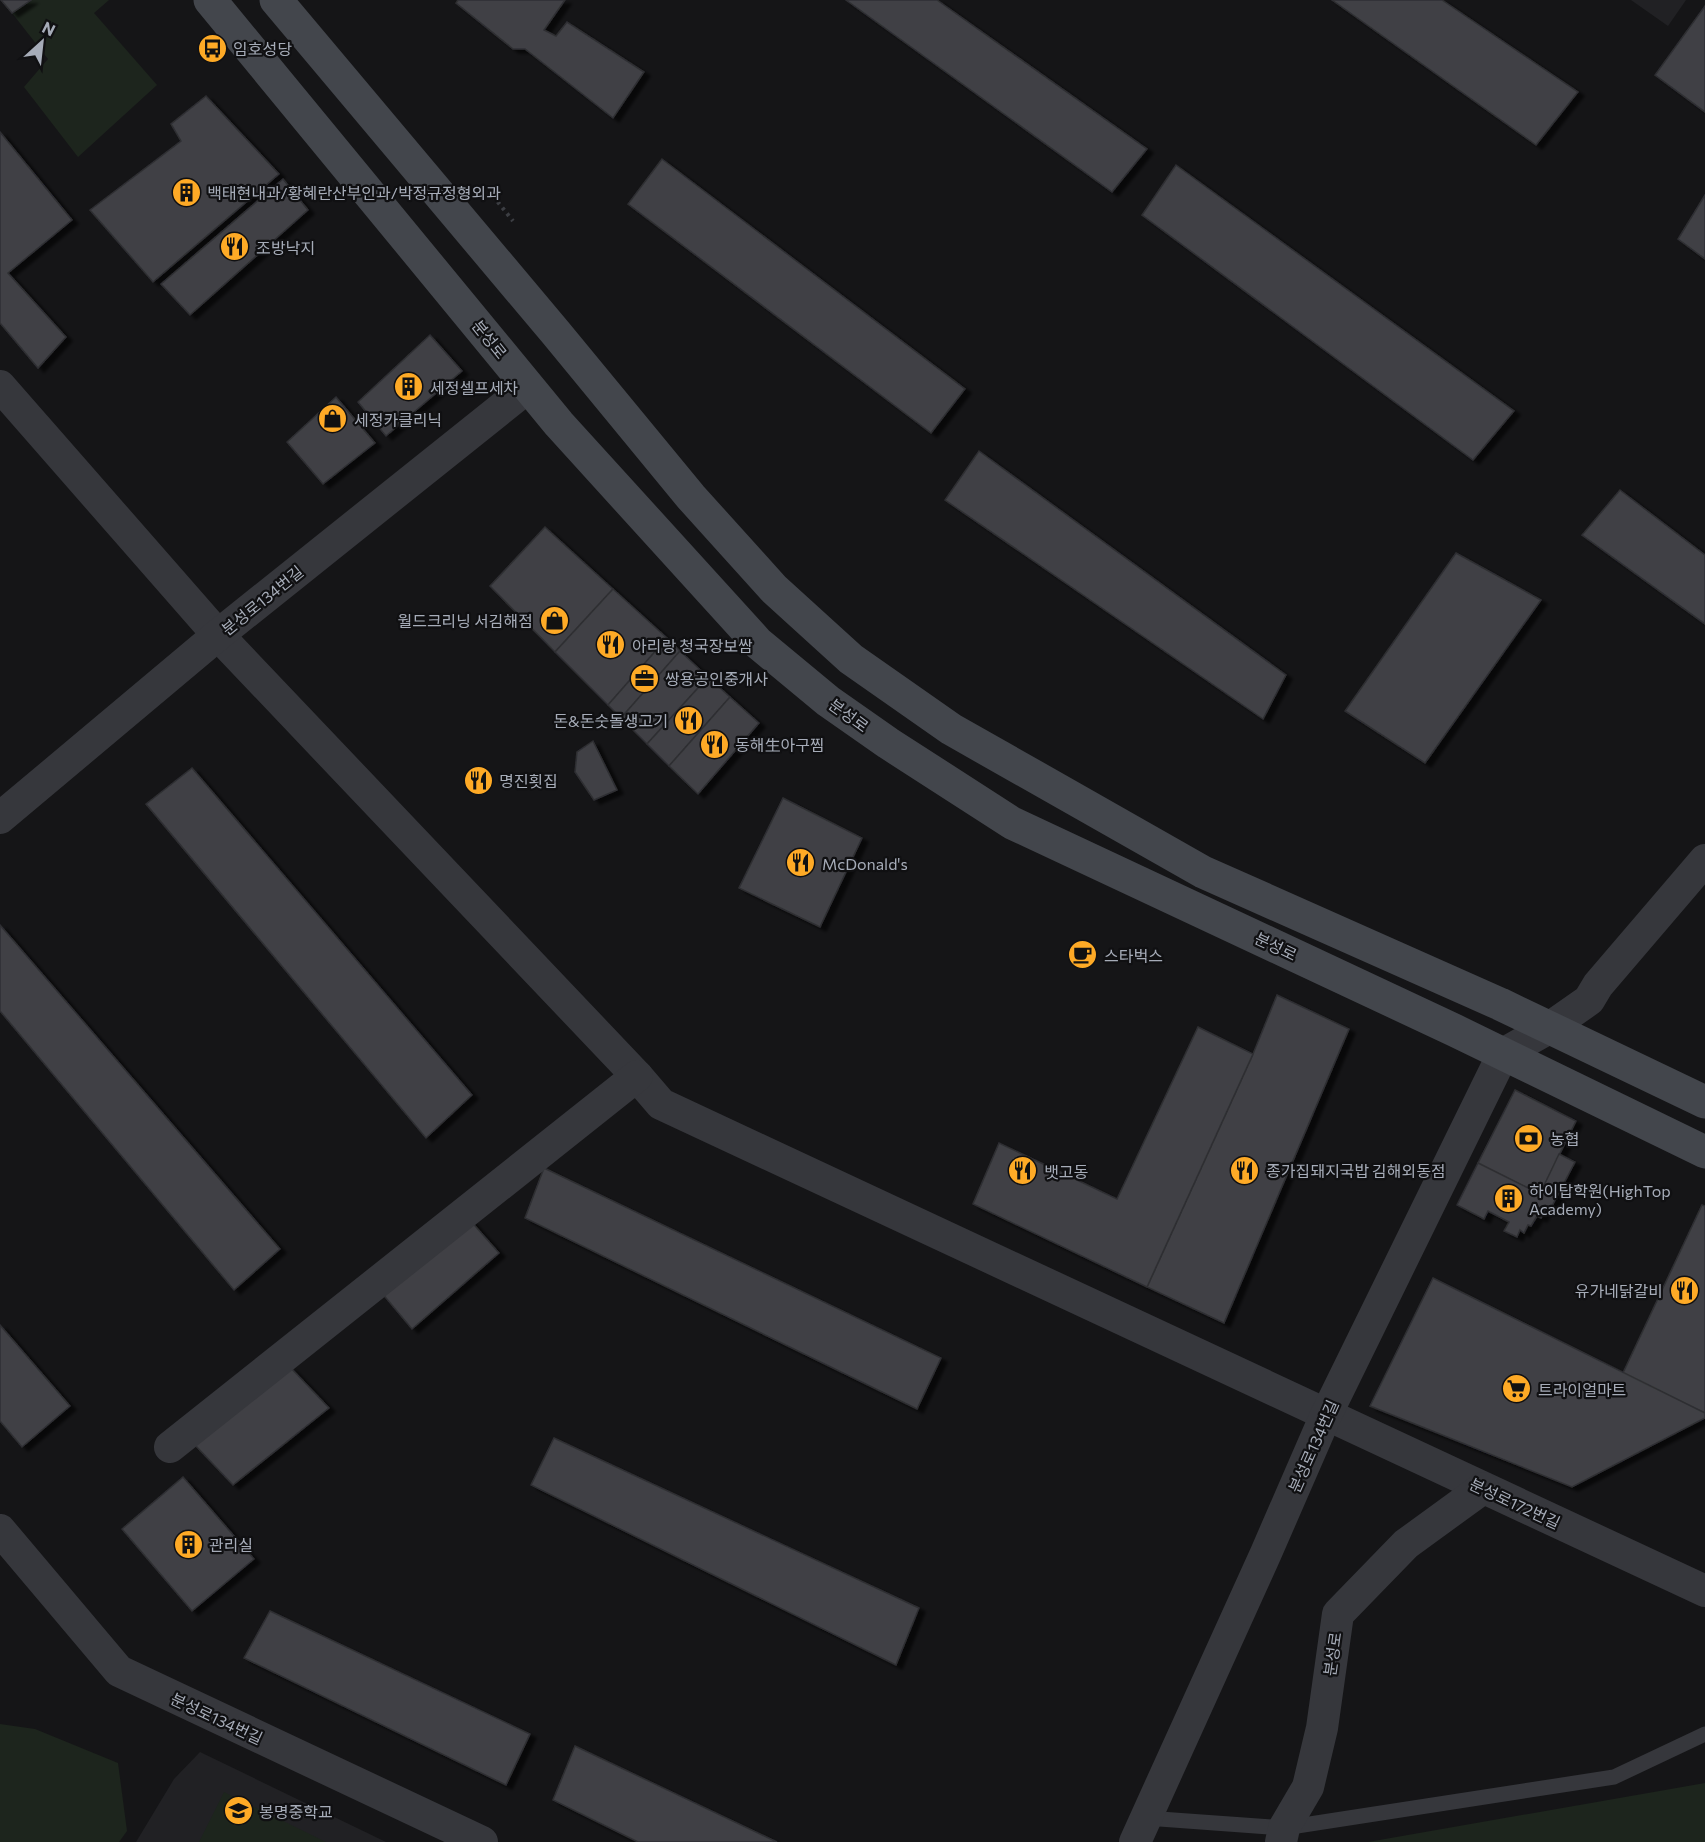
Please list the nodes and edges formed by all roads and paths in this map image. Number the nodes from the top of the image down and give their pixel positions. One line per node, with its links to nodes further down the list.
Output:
1 (210, 0): 6 (main road, 분성로)
2 (276, 0): 10 (main road)
3 (489, 192): 4 (path)
4 (518, 228)
5 (0, 386): 7 (street, 분성로172번길)
6 (528, 387): 7 (street, 분성로134번길); 11 (main road, 분성로)
7 (218, 635): 8 (street, 분성로134번길); 12 (street, 분성로172번길)
8 (0, 818)
9 (1705, 860): 10 (street)
10 (1549, 1028): 11 (street); 13 (main road)
11 (1503, 1054): 14 (main road, 분성로); 15 (street, 분성로134번길)
12 (637, 1076): 15 (street, 분성로172번길); 16 (street)
13 (1705, 1102)
14 (1705, 1152)
15 (1326, 1415): 17 (street, 분성로172번길); 21 (street, 분성로134번길)
16 (170, 1447)
17 (1483, 1488): 19 (street, 분성로172번길); 22 (street, 분성로)
18 (0, 1530): 23 (street, 분성로134번길)
19 (1705, 1591)
20 (1705, 1734): 22 (lane)
21 (1141, 1830): 22 (lane)
22 (1283, 1835)
23 (482, 1842)

